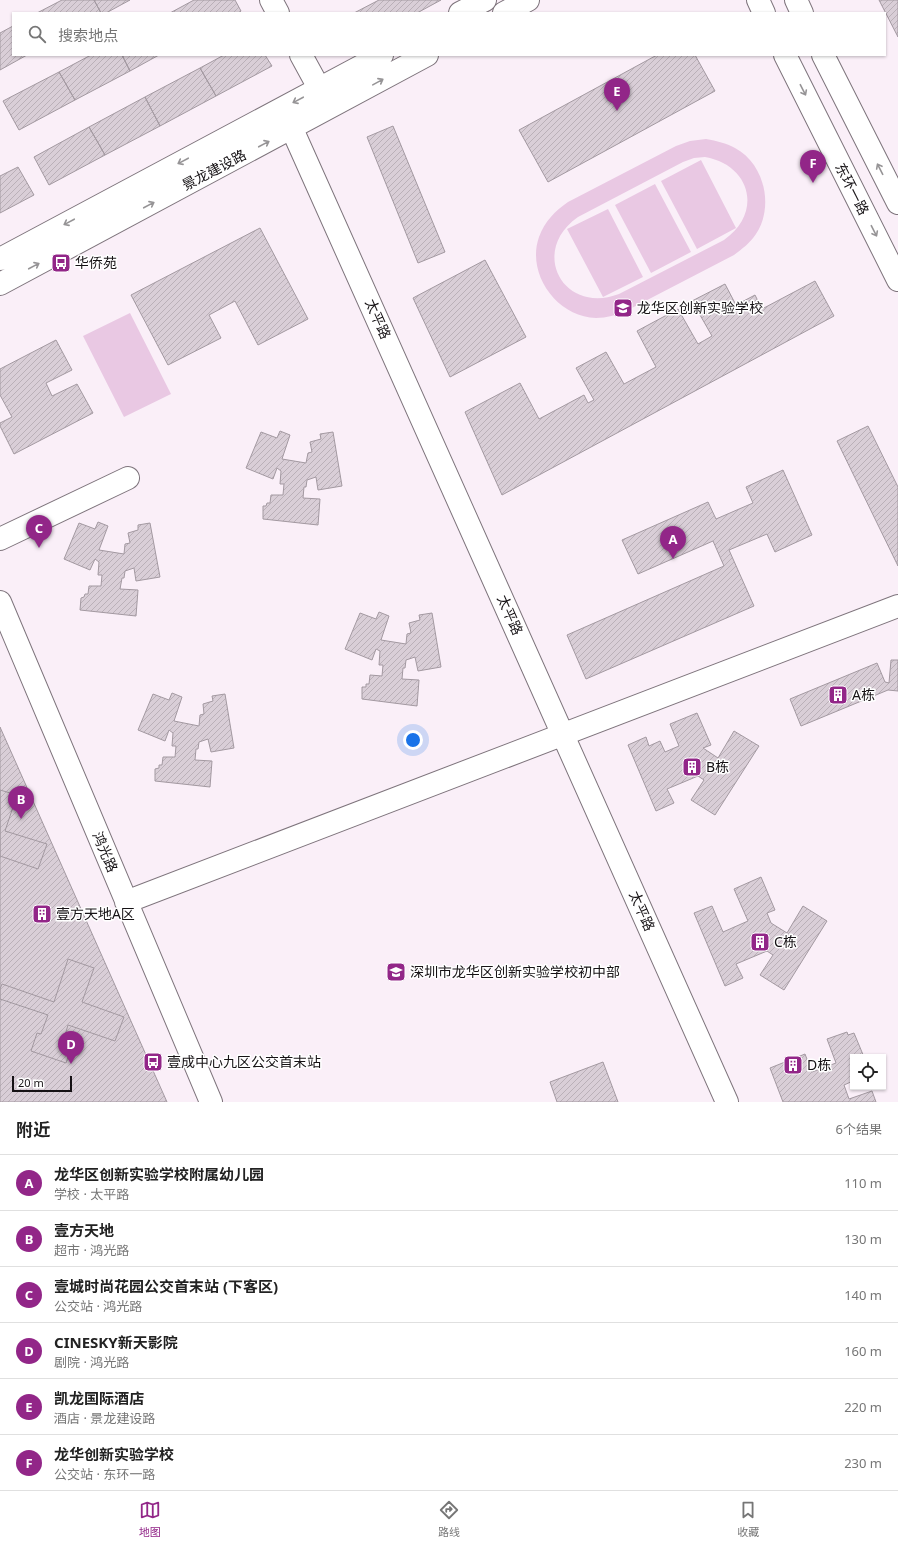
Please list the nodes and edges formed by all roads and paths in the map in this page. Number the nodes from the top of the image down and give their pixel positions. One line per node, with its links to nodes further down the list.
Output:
1 (271, 0): 6 (street)
2 (485, 0): 7 (street)
3 (528, 0): 8 (street)
4 (758, 0): 9 (street)
5 (796, 0): 10 (street)
6 (277, 12)
7 (462, 12)
8 (506, 12)
9 (764, 12)
10 (802, 12)
11 (302, 56): 16 (street)
12 (380, 56): 16 (street, 景龙建设路)
13 (425, 56): 17 (street, 景龙建设路, one-way to 13)
14 (786, 56): 20 (street, 东环一路, one-way to 20)
15 (824, 56): 18 (street, one-way to 15)
16 (319, 88): 19 (street, 景龙建设路, one-way to 19)
17 (292, 128): 21 (street, 景龙建设路, one-way to 17); 26 (street, 太平路)
18 (898, 204)
19 (0, 259)
20 (898, 280)
21 (0, 284)
22 (128, 478): 23 (street)
23 (0, 539)
24 (0, 602): 27 (street, 鸿光路)
25 (898, 606): 26 (street)
26 (564, 734): 27 (street); 29 (street, 太平路)
27 (126, 902): 28 (street, 鸿光路)
28 (211, 1102)
29 (727, 1102)

